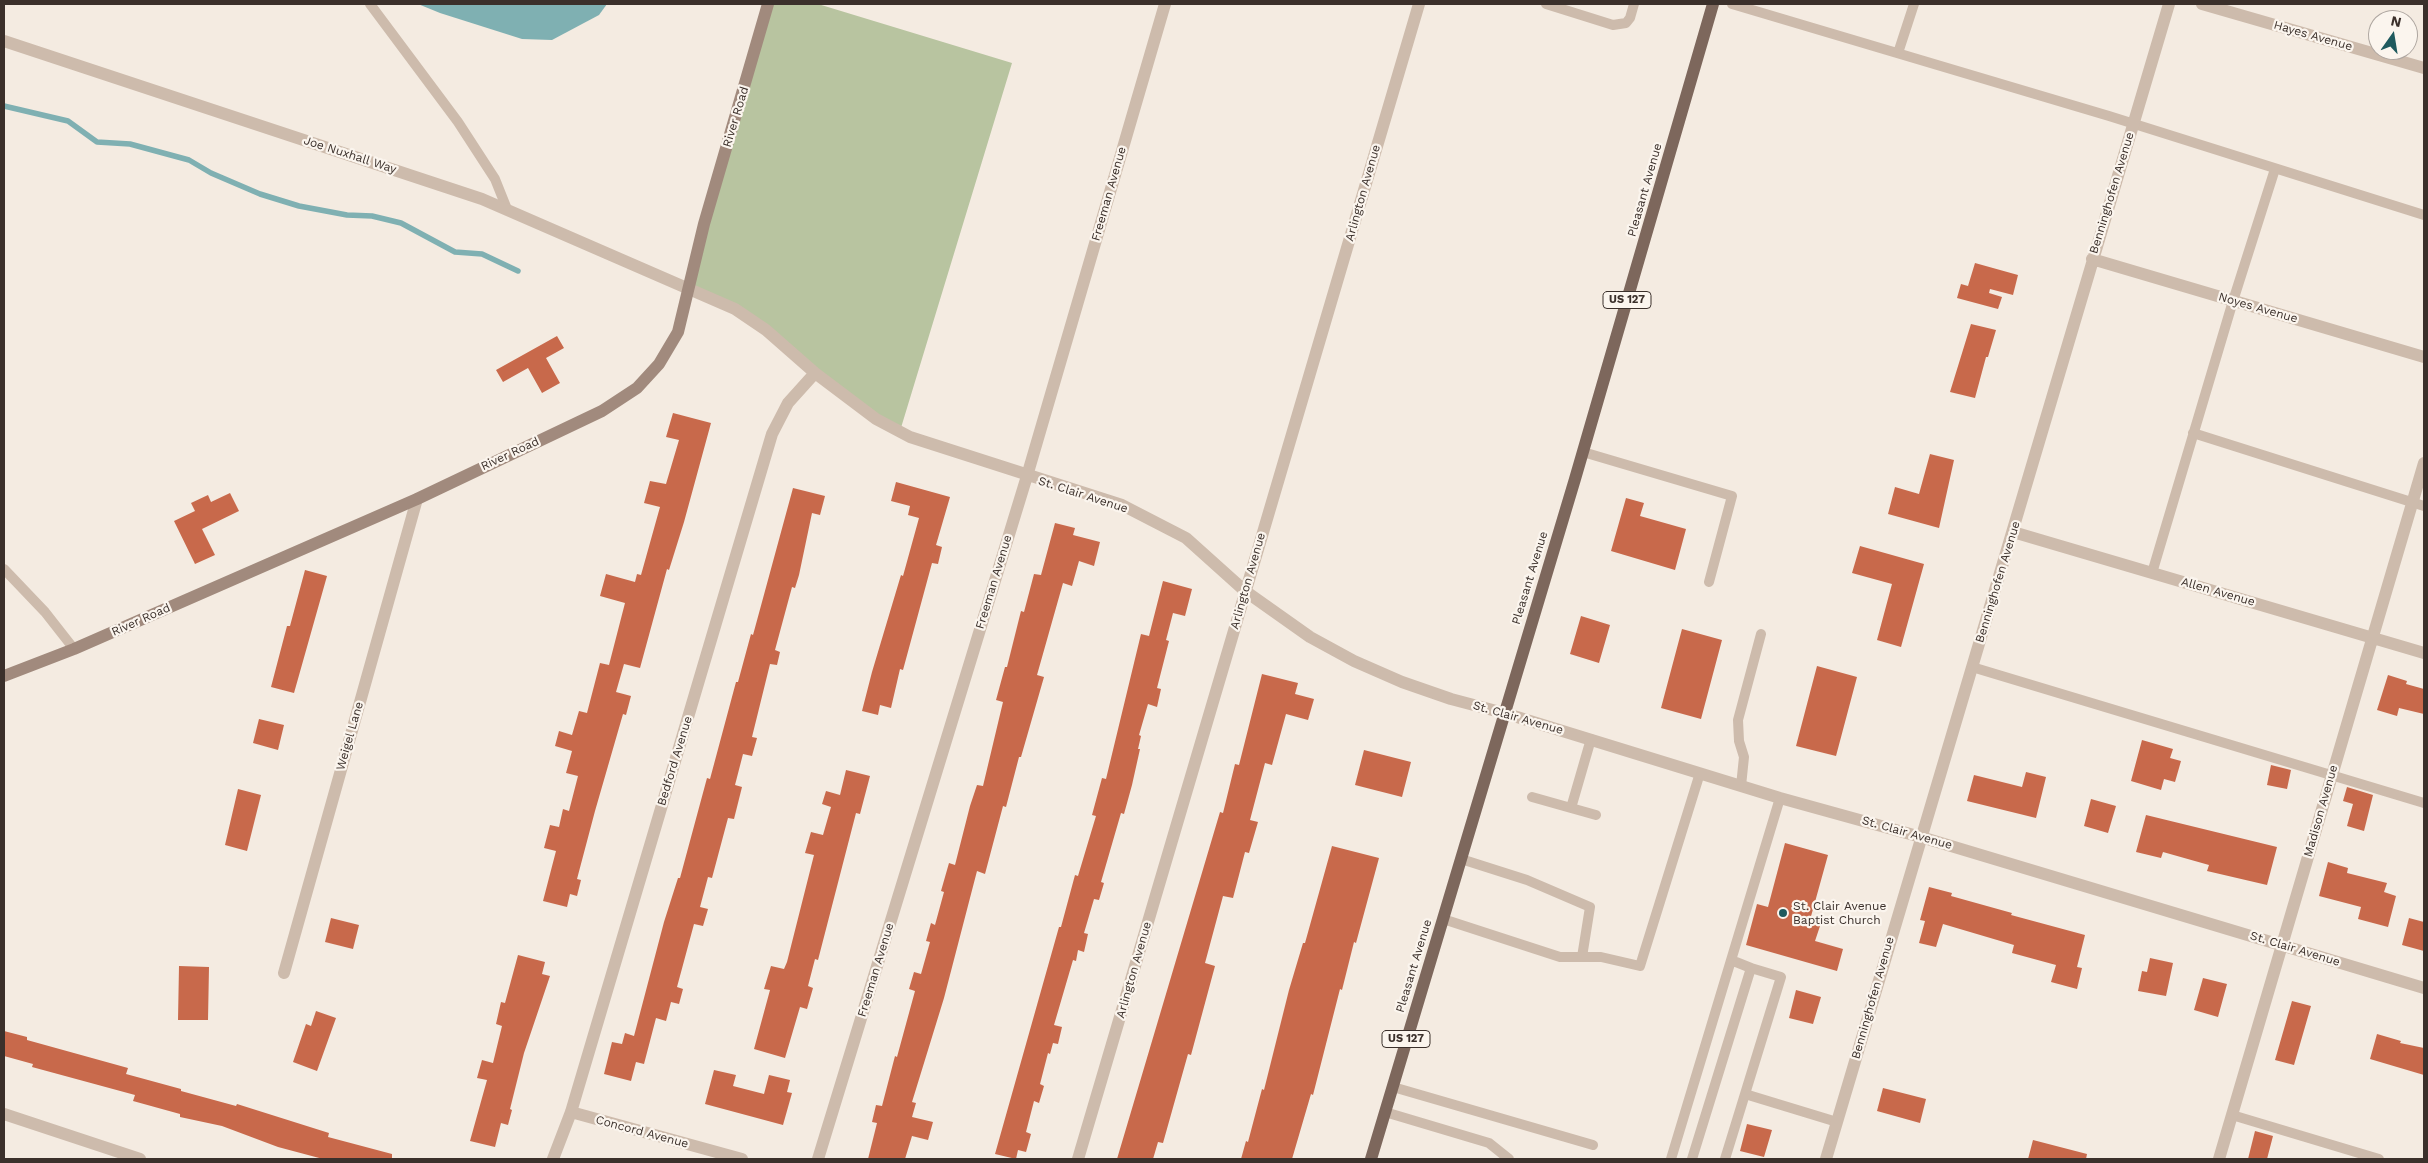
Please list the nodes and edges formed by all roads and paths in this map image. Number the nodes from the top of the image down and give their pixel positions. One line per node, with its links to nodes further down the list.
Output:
1 (370, 4): 17 (lane)
2 (768, 4): 20 (street, River Road)
3 (1165, 4): 27 (street, Freeman Avenue)
4 (1419, 4): 34 (street, Arlington Avenue)
5 (1546, 4): 6 (lane)
6 (1634, 4)
7 (1713, 4): 25 (main road, Pleasant Avenue / US 127)
8 (1732, 4): 13 (lane)
9 (1914, 4): 13 (lane)
10 (2169, 4): 15 (street, Benninghofen Avenue)
11 (2202, 4): 14 (street, Hayes Avenue)
12 (4, 41): 17 (street, Joe Nuxhall Way)
13 (1898, 53): 15 (lane)
14 (2424, 68)
15 (2133, 124): 16 (lane); 19 (street, Benninghofen Avenue)
16 (2275, 169): 18 (lane); 21 (lane)
17 (507, 209): 20 (street, Joe Nuxhall Way)
18 (2424, 214)
19 (2092, 259): 21 (street, Noyes Avenue); 30 (street, Benninghofen Avenue)
20 (690, 288): 23 (street, St. Clair Avenue); 28 (street, River Road)
21 (2233, 300): 22 (street, Noyes Avenue); 24 (lane)
22 (2424, 357)
23 (815, 373): 27 (street, St. Clair Avenue); 62 (street, Bedford Avenue)
24 (2193, 434): 29 (lane); 32 (lane)
25 (1583, 452): 33 (lane); 41 (main road, Pleasant Avenue / US 127)
26 (2424, 463): 29 (street, Madison Avenue)
27 (1027, 476): 34 (street, St. Clair Avenue); 71 (street, Freeman Avenue)
28 (417, 499): 37 (street, River Road); 58 (street, Weigel Lane)
29 (2418, 504): 36 (street, Madison Avenue)
30 (2012, 532): 32 (street, Allen Avenue); 39 (street, Benninghofen Avenue)
31 (4, 569): 37 (lane)
32 (2152, 573): 36 (street, Allen Avenue)
33 (1709, 582)
34 (1245, 591): 41 (street, St. Clair Avenue); 72 (street, Arlington Avenue)
35 (1761, 634): 45 (lane)
36 (2372, 637): 38 (street, Allen Avenue); 44 (street, Madison Avenue)
37 (74, 649): 40 (street, River Road)
38 (2424, 653)
39 (1972, 667): 44 (lane); 51 (street, Benninghofen Avenue)
40 (4, 676)
41 (1504, 713): 42 (street, St. Clair Avenue); 52 (main road, Pleasant Avenue / US 127)
42 (1591, 739): 43 (street, St. Clair Avenue); 49 (lane)
43 (1700, 773): 45 (street, St. Clair Avenue); 55 (lane)
44 (2332, 774): 48 (lane); 54 (street, Madison Avenue)
45 (1741, 786): 47 (street, St. Clair Avenue)
46 (1532, 797): 49 (lane)
47 (1780, 798): 51 (street, St. Clair Avenue); 56 (lane)
48 (2424, 802)
49 (1571, 808): 50 (lane)
50 (1596, 815)
51 (1921, 836): 54 (street, St. Clair Avenue); 66 (street, Benninghofen Avenue)
52 (1460, 859): 53 (main road, Pleasant Avenue / US 127); 55 (lane)
53 (1442, 919): 55 (lane); 60 (main road, Pleasant Avenue / US 127)
54 (2282, 945): 59 (street, St. Clair Avenue); 65 (street, Madison Avenue)
55 (1582, 957)
56 (1731, 960): 57 (lane); 75 (lane)
57 (1751, 968): 61 (lane); 76 (lane)
58 (284, 974)
59 (2424, 988)
60 (1393, 1087): 63 (main road, Pleasant Avenue / US 127); 67 (lane)
61 (1745, 1094): 66 (lane); 77 (lane)
62 (571, 1112): 69 (street, Bedford Avenue); 70 (street, Concord Avenue)
63 (1385, 1112): 73 (main road, Pleasant Avenue / US 127); 74 (lane)
64 (4, 1114): 68 (street)
65 (2232, 1115): 79 (street, Madison Avenue); 80 (lane)
66 (1837, 1122): 78 (street, Benninghofen Avenue)
67 (1593, 1146)
68 (140, 1159)
69 (553, 1159)
70 (742, 1159)
71 (818, 1159)
72 (1078, 1159)
73 (1371, 1159)
74 (1509, 1159)
75 (1671, 1159)
76 (1692, 1159)
77 (1725, 1159)
78 (1826, 1159)
79 (2219, 1159)
80 (2379, 1159)

